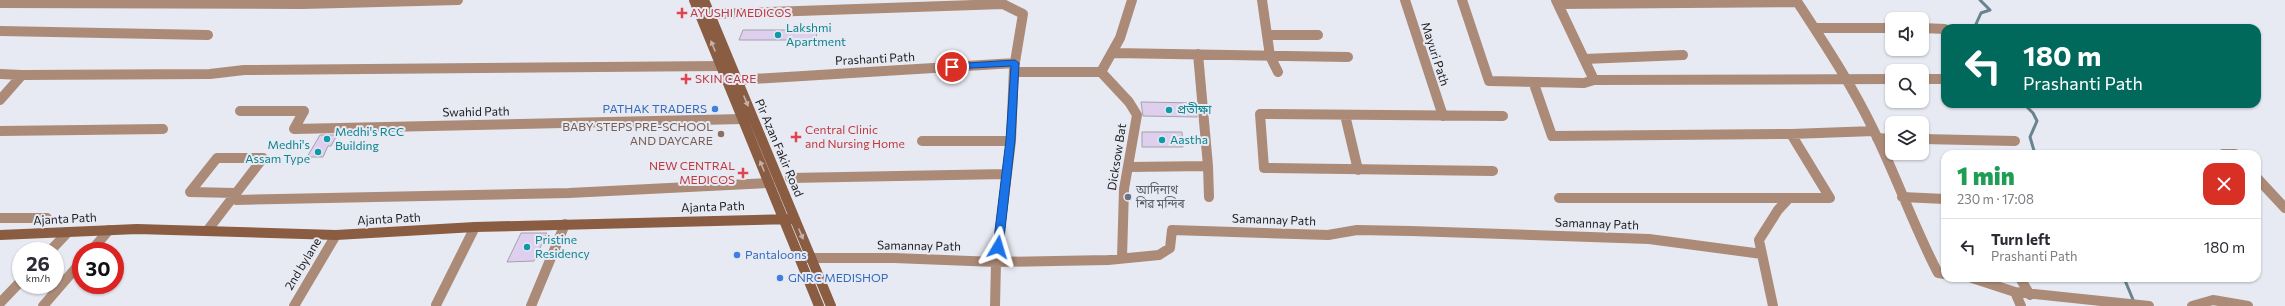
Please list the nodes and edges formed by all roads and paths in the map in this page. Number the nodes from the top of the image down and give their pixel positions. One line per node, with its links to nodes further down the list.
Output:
1 (458, 0): 10 (street)
2 (694, 0): 26 (main road, Pir Azan Fakir Road, one-way to 2)
3 (704, 0): 11 (main road, Pir Azan Fakir Road)
4 (1132, 0): 20 (street)
5 (1262, 0): 17 (street)
6 (1404, 0): 42 (street, Mayuri Path)
7 (1462, 0): 37 (street)
8 (1796, 1): 9 (street); 12 (street)
9 (1557, 2): 25 (street)
10 (0, 3)
11 (710, 14): 27 (street); 36 (main road, Pir Azan Fakir Road)
12 (1815, 28): 13 (street); 32 (street)
13 (1885, 28)
14 (1929, 28): 15 (street)
15 (1941, 29)
16 (0, 31): 19 (street)
17 (1267, 35): 18 (street); 23 (street)
18 (1318, 35)
19 (208, 36)
20 (1114, 53): 21 (street); 28 (street)
21 (1198, 54): 23 (street); 54 (street)
22 (1683, 55): 25 (street)
23 (1270, 56): 24 (street); 29 (street)
24 (1348, 57)
25 (1584, 59): 37 (street)
26 (721, 66): 31 (street); 44 (main road, Pir Azan Fakir Road)
27 (1014, 68): 28 (street, Prashanti Path); 36 (street, Prashanti Path); 51 (street)
28 (1101, 72): 55 (street, Dicksow Bat)
29 (1278, 72)
30 (0, 74): 31 (street)
31 (22, 75): 39 (street)
32 (1846, 78): 33 (street); 37 (street); 48 (street)
33 (1885, 79)
34 (1929, 79): 35 (street)
35 (1941, 79)
36 (737, 80): 73 (main road, Pir Azan Fakir Road, one-way to 73)
37 (1594, 80)
38 (1535, 87): 47 (street)
39 (0, 100)
40 (240, 111): 44 (street, Swahid Path)
41 (1345, 115): 42 (street); 56 (street); 56 (street)
42 (1443, 116): 43 (street)
43 (1503, 116)
44 (743, 119): 61 (main road, Pir Azan Fakir Road, one-way to 44)
45 (163, 129): 46 (street)
46 (0, 131)
47 (1791, 134): 48 (street); 68 (street)
48 (1876, 135): 49 (street); 66 (street)
49 (1885, 137)
50 (1929, 139): 53 (street)
51 (1010, 140): 52 (street); 58 (street)
52 (922, 141)
53 (2015, 141)
54 (1208, 166): 55 (street); 65 (street)
55 (1129, 167): 85 (street, Dicksow Bat)
56 (1358, 170): 57 (street)
57 (1493, 171)
58 (1006, 174): 59 (street); 86 (street)
59 (790, 178)
60 (2261, 182): 63 (street)
61 (769, 183): 64 (street); 73 (main road, Pir Azan Fakir Road)
62 (2261, 190): 63 (street)
63 (2268, 190): 70 (street)
64 (235, 197): 64 (street); 77 (street)
65 (1209, 197)
66 (1902, 197): 69 (street); 88 (street)
67 (1559, 198): 68 (street)
68 (1789, 198): 83 (street)
69 (1941, 199)
70 (2285, 208)
71 (0, 218): 72 (street)
72 (47, 218)
73 (786, 219): 74 (main road, Ajanta Path); 84 (main road, Pir Azan Fakir Road)
74 (565, 224): 75 (main road, Ajanta Path); 98 (street)
75 (475, 227): 79 (main road, Ajanta Path); 95 (street)
76 (109, 230): 77 (main road, Ajanta Path); 78 (main road, Ajanta Path); 82 (street)
77 (207, 231): 79 (main road, Ajanta Path)
78 (68, 232): 80 (main road, Ajanta Path); 81 (street)
79 (336, 235): 97 (street, 2nd bylane)
80 (0, 236)
81 (59, 242)
82 (99, 242)
83 (1762, 254): 85 (street, Samannay Path); 102 (street)
84 (806, 258): 86 (street, Samannay Path); 99 (main road, Pir Azan Fakir Road); 100 (main road, Pir Azan Fakir Road)
85 (1122, 258): 86 (street, Samannay Path)
86 (996, 262): 101 (street)
87 (72, 272): 96 (street)
88 (1941, 273)
89 (1984, 282): 92 (street)
90 (2022, 282): 93 (street)
91 (12, 290): 94 (street)
92 (2015, 292): 93 (street); 103 (street)
93 (2030, 295): 104 (street)
94 (0, 303)
95 (436, 305)
96 (43, 306)
97 (294, 306)
98 (531, 306)
99 (819, 306)
100 (831, 306)
101 (995, 306)
102 (1773, 306)
103 (2021, 306)
104 (2148, 306)
105 (2192, 306): 106 (street)
106 (2248, 306)

